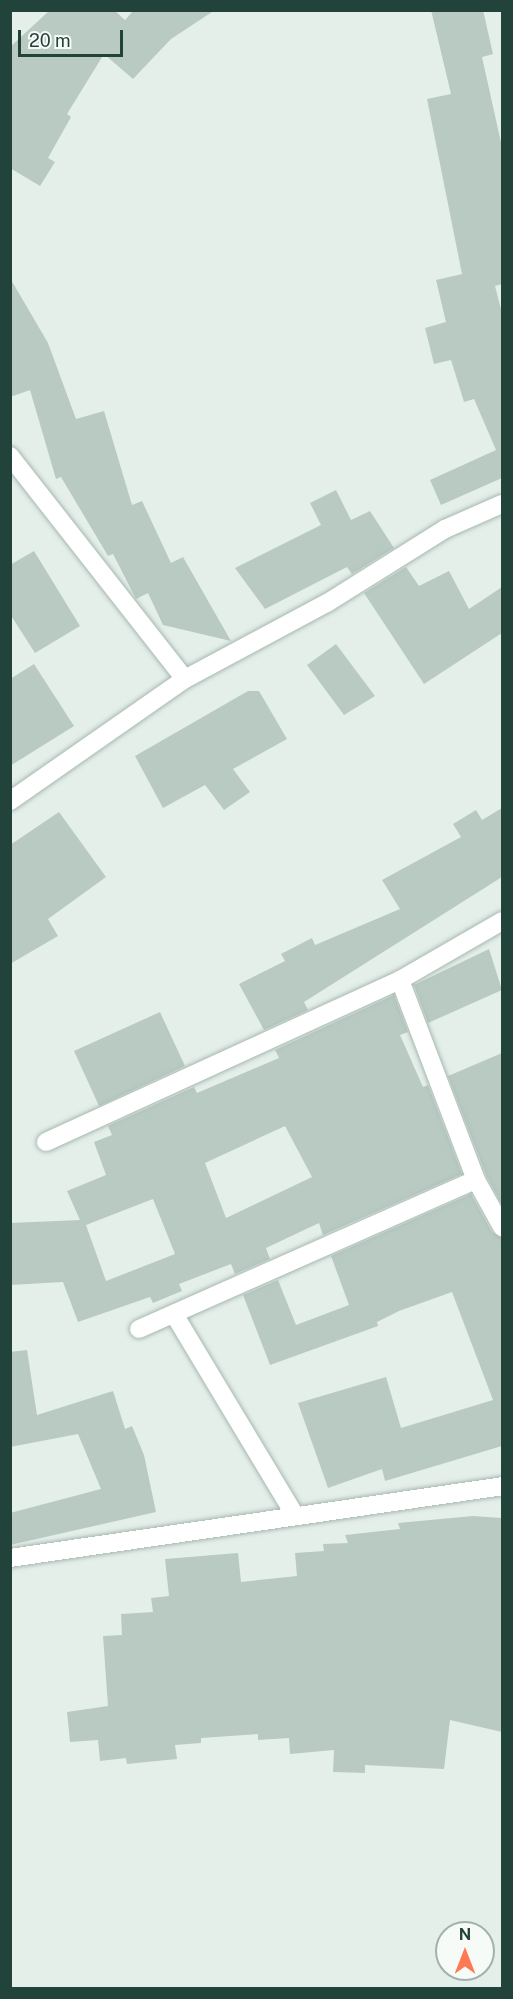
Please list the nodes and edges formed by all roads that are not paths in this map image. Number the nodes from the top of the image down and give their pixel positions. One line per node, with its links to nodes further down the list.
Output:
1 (13, 466): 3 (street)
2 (502, 504): 3 (street)
3 (185, 679): 4 (street)
4 (10, 801)
5 (502, 921): 6 (street)
6 (400, 980): 7 (street); 8 (street)
7 (46, 1142)
8 (476, 1180): 9 (street); 10 (street)
9 (502, 1227)
10 (174, 1314): 11 (street); 13 (street)
11 (139, 1329)
12 (502, 1486): 13 (street)
13 (295, 1515): 14 (street)
14 (10, 1558)

